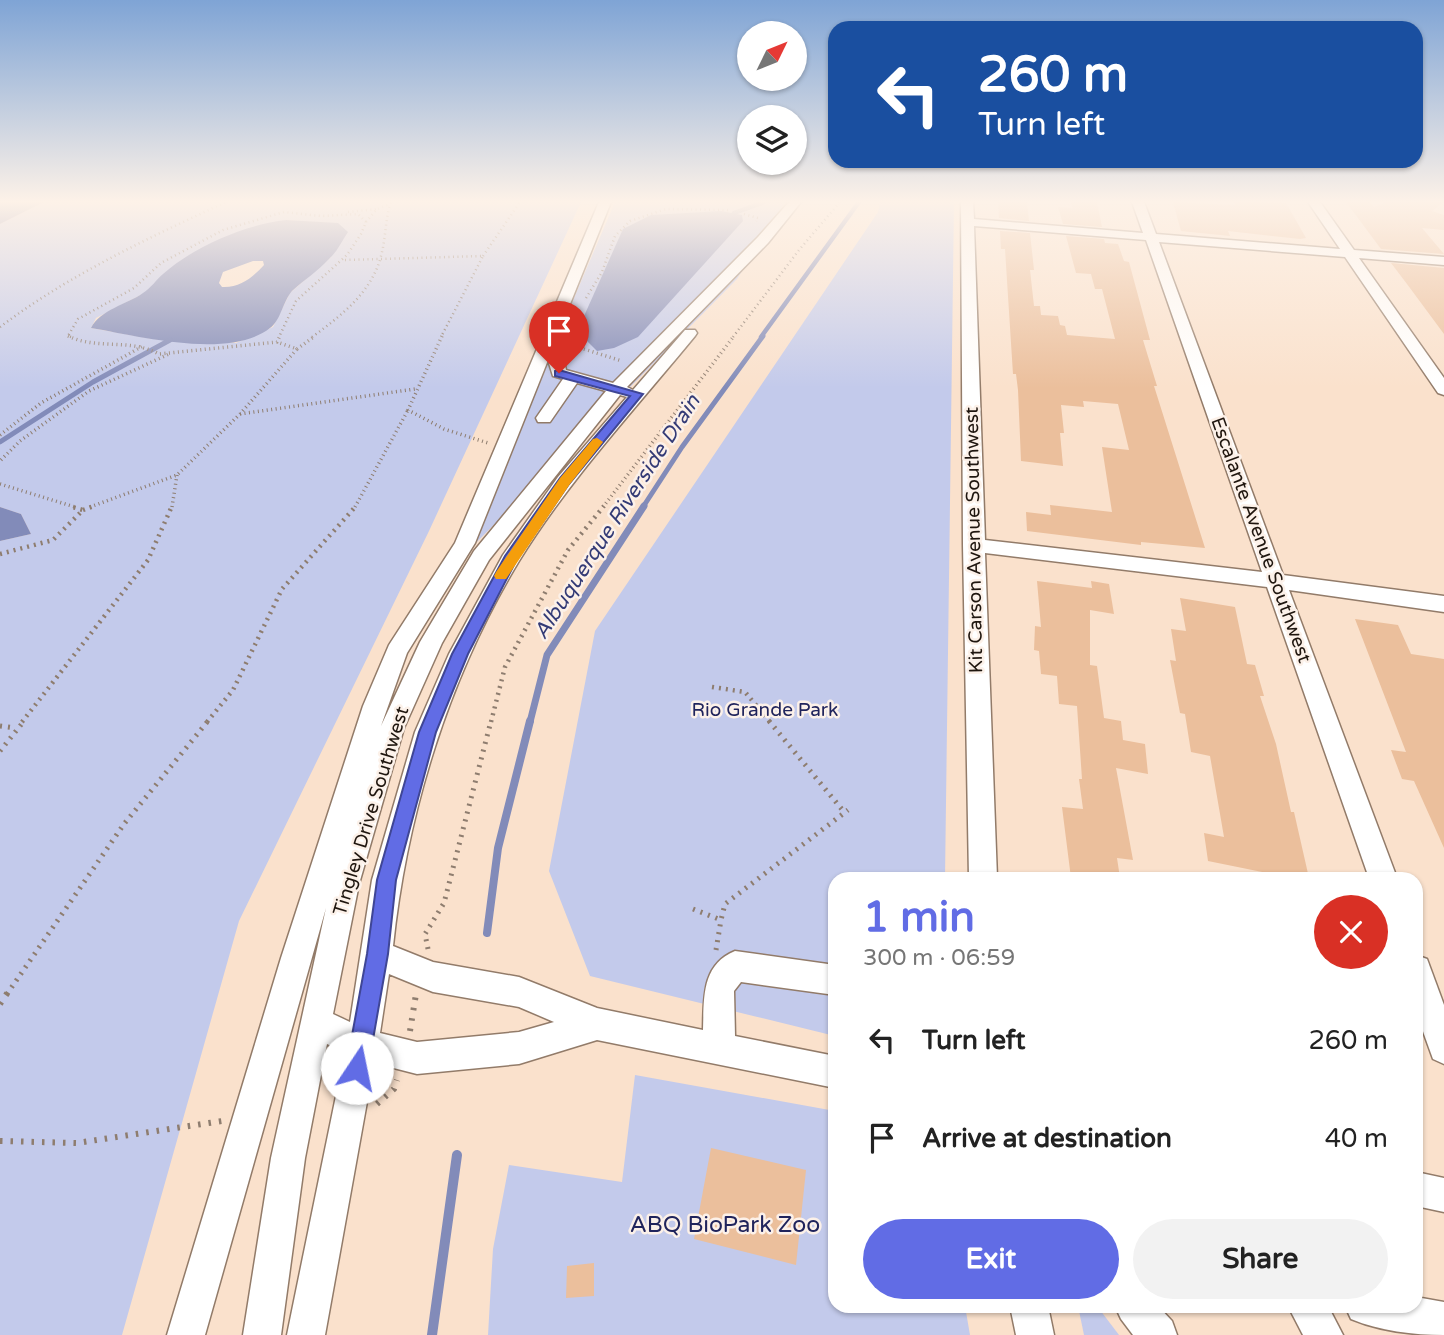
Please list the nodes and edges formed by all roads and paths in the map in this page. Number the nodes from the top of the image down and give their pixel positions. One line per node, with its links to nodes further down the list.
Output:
1 (100, 264): 16 (path)
2 (159, 264): 19 (path)
3 (339, 264): 17 (path)
4 (378, 264): 20 (path)
5 (479, 264): 24 (path)
6 (579, 264): 69 (street)
7 (589, 264): 23 (street)
8 (605, 264): 15 (path)
9 (730, 264): 25 (street, Tingley Drive Southwest)
10 (749, 264): 27 (street, Tingley Drive Southwest)
11 (788, 264): 49 (path)
12 (968, 264): 37 (street, Kit Carson Avenue Southwest)
13 (1161, 264): 39 (street, Escalante Avenue Southwest)
14 (1358, 264): 26 (street)
15 (585, 301)
16 (0, 327)
17 (277, 342): 20 (path); 22 (path)
18 (563, 342): 21 (path)
19 (146, 347): 22 (path); 31 (path)
20 (297, 349): 29 (path)
21 (631, 352)
22 (173, 353): 33 (path)
23 (573, 377): 25 (street); 30 (street)
24 (415, 389): 28 (path); 29 (path)
25 (615, 390): 27 (street); 53 (street, Tingley Drive Southwest)
26 (1444, 390)
27 (637, 394): 48 (street, Tingley Drive Southwest)
28 (408, 410): 32 (path); 52 (path)
29 (240, 414): 34 (path)
30 (544, 418)
31 (0, 435)
32 (492, 445)
33 (0, 460)
34 (177, 475): 36 (path); 43 (path)
35 (0, 484): 36 (path)
36 (83, 510): 38 (path)
37 (973, 545): 39 (street); 45 (street, Kit Carson Avenue Southwest)
38 (0, 554)
39 (1275, 581): 40 (street); 46 (street, Escalante Avenue Southwest)
40 (1444, 604)
41 (712, 687): 47 (path)
42 (0, 726): 43 (path)
43 (15, 728): 44 (path)
44 (0, 751)
45 (983, 872)
46 (1381, 872)
47 (693, 909)
48 (377, 954): 49 (street); 55 (street, Tingley Drive Southwest)
49 (420, 972): 54 (street); 58 (path)
50 (828, 979): 57 (street)
51 (1423, 990): 56 (street)
52 (0, 1004)
53 (315, 1022): 55 (street); 70 (street, Tingley Drive Southwest)
54 (597, 1024): 57 (street); 58 (street)
55 (362, 1044): 58 (street); 71 (street, Tingley Drive Southwest)
56 (1444, 1048)
57 (719, 1049): 59 (street)
58 (405, 1055)
59 (828, 1071)
60 (228, 1120): 61 (path)
61 (0, 1141)
62 (1423, 1190): 63 (street)
63 (1444, 1195)
64 (1030, 1313): 72 (street)
65 (1140, 1313): 73 (street)
66 (1311, 1313): 74 (street)
67 (1401, 1313): 68 (street)
68 (1444, 1321)
69 (186, 1335)
70 (262, 1335)
71 (306, 1335)
72 (1035, 1335)
73 (1158, 1335)
74 (1324, 1335)

